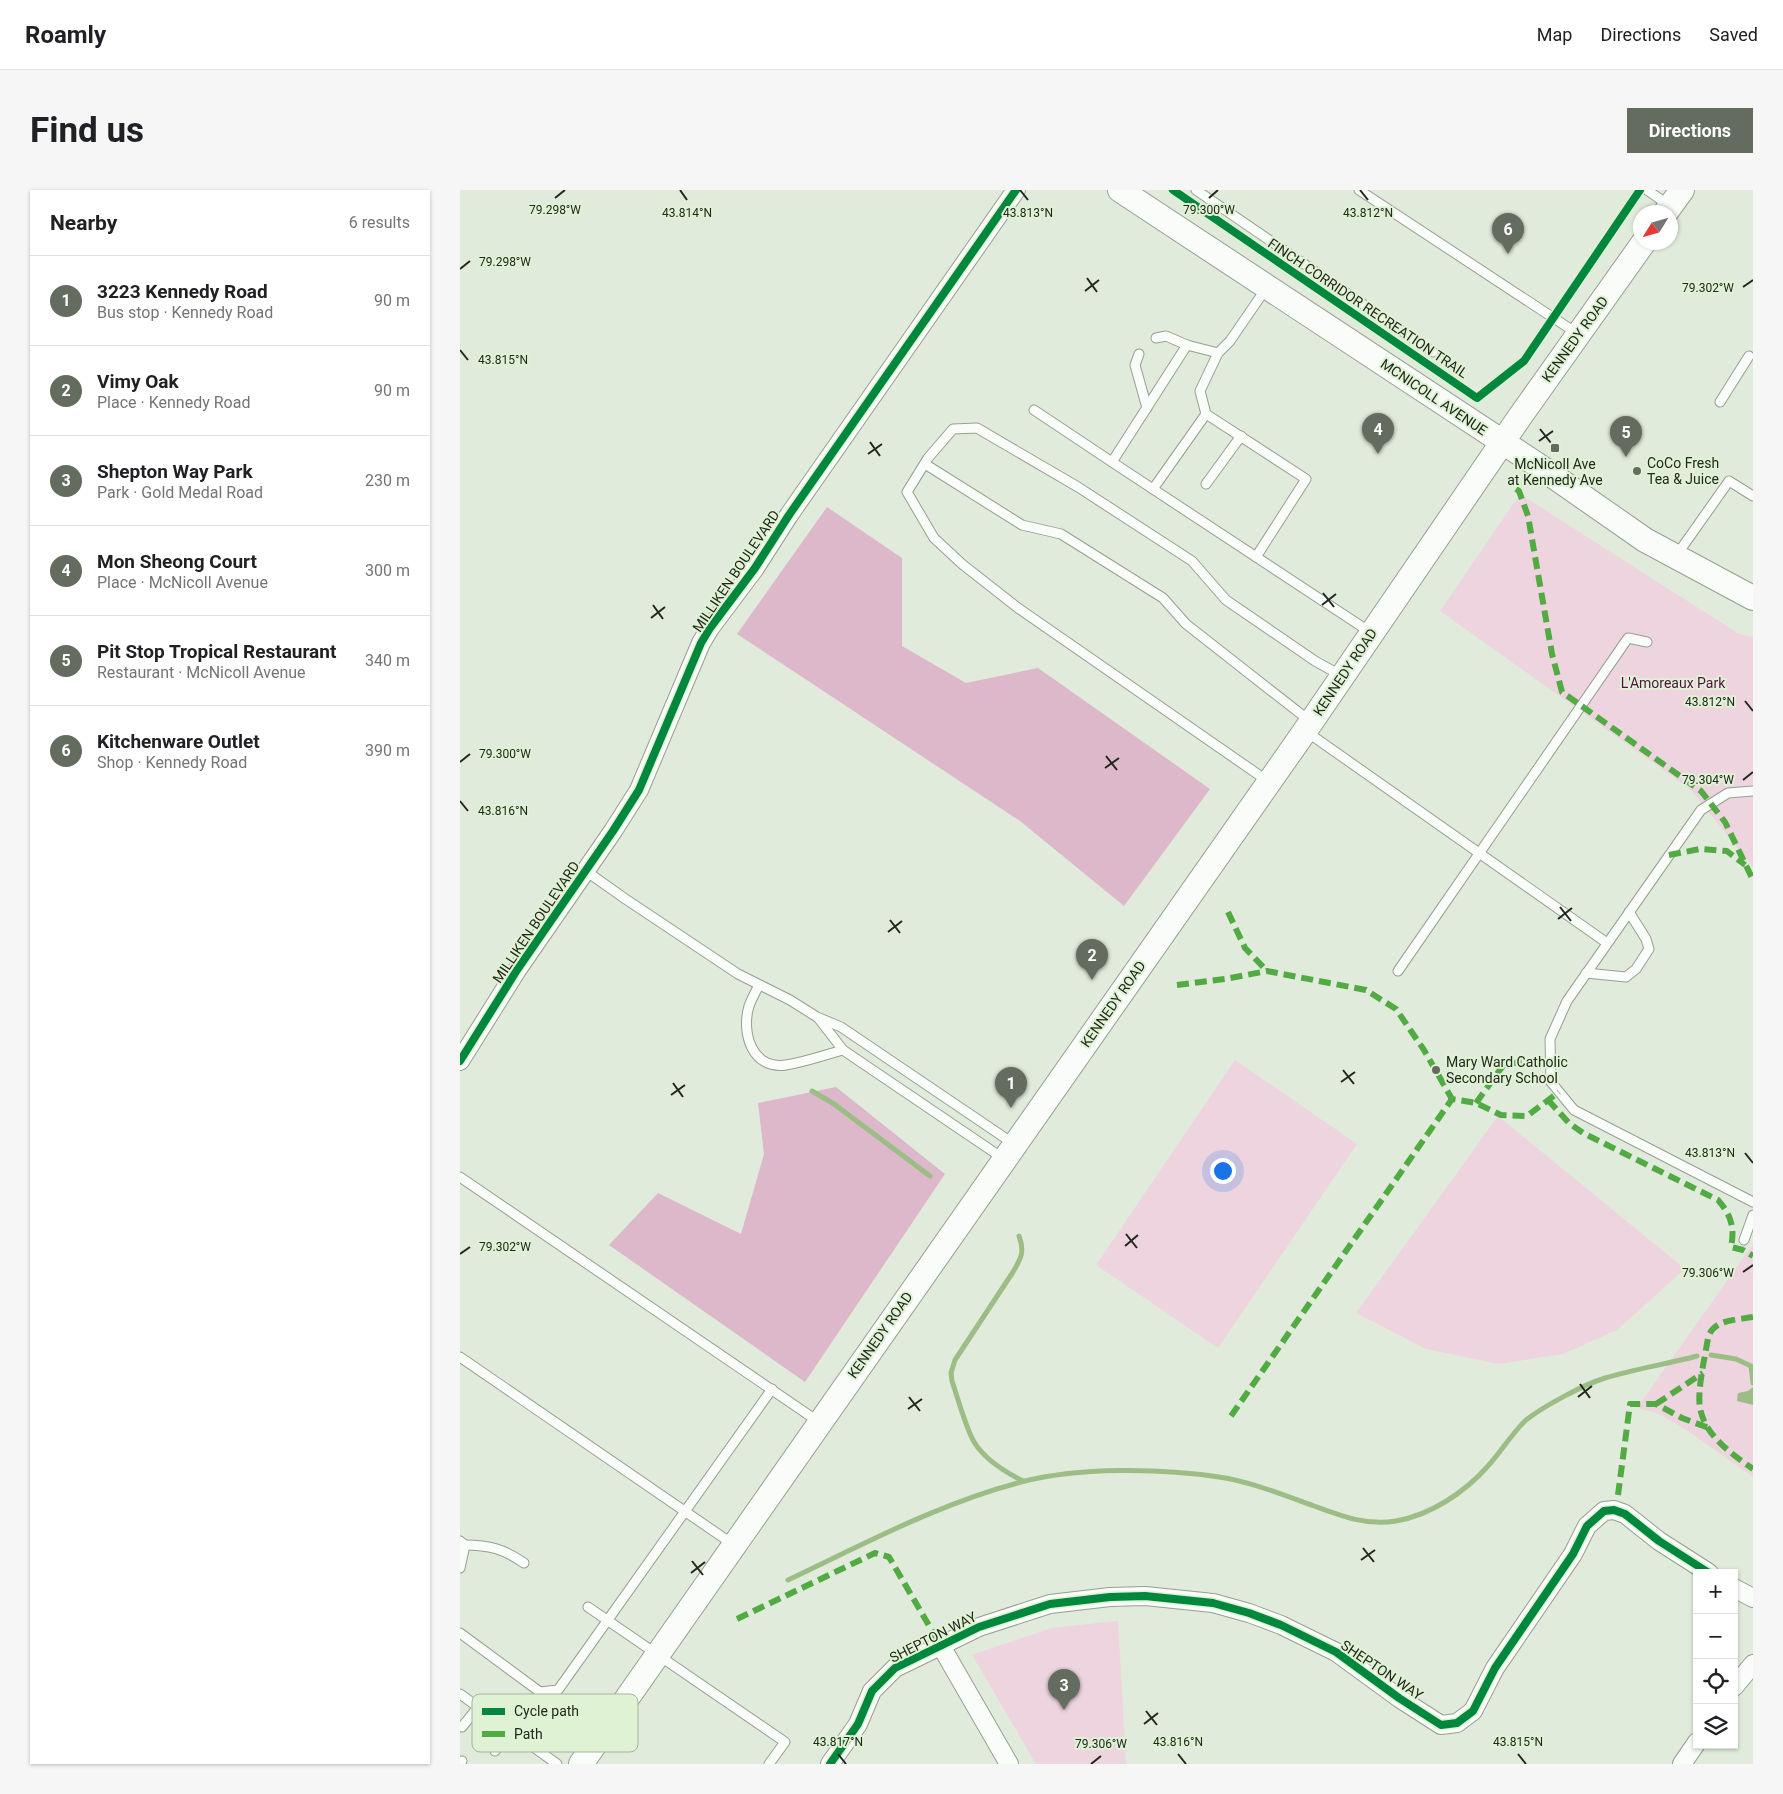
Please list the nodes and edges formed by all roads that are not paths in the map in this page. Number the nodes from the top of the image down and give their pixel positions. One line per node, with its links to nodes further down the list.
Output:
1 (1016, 190): 37 (street, MILLIKEN BOULEVARD)
2 (1120, 190): 8 (main road, MCNICOLL AVENUE)
3 (1196, 190): 12 (lane)
4 (1359, 190): 9 (lane)
5 (1647, 190): 6 (lane)
6 (1673, 203)
7 (1638, 250): 9 (main road, KENNEDY ROAD)
8 (1268, 287): 13 (lane); 21 (main road, MCNICOLL AVENUE)
9 (1578, 334): 21 (main road, KENNEDY ROAD)
10 (1156, 338): 11 (lane)
11 (1187, 345): 13 (lane); 17 (lane)
12 (1432, 352)
13 (1218, 353): 19 (lane)
14 (1139, 354): 17 (lane)
15 (1752, 355): 16 (lane)
16 (1720, 402)
17 (1147, 408): 22 (lane)
18 (1034, 410): 22 (lane)
19 (1206, 414): 20 (lane); 25 (lane)
20 (1241, 436): 24 (lane); 28 (lane)
21 (1502, 442): 27 (main road, MCNICOLL AVENUE); 30 (main road, KENNEDY ROAD)
22 (1112, 462): 25 (lane)
23 (925, 464): 32 (lane); 33 (lane); 34 (lane)
24 (1206, 484)
25 (1153, 489): 28 (lane)
26 (1753, 496): 27 (lane)
27 (1676, 556): 29 (main road, MCNICOLL AVENUE)
28 (1256, 557): 30 (lane)
29 (1753, 598)
30 (1372, 633): 32 (main road, KENNEDY ROAD)
31 (1647, 642): 36 (lane)
32 (1342, 677): 33 (main road, KENNEDY ROAD)
33 (1308, 726): 34 (main road, KENNEDY ROAD); 36 (lane)
34 (1269, 782): 46 (main road, KENNEDY ROAD)
35 (1753, 791): 38 (lane)
36 (1479, 853): 39 (lane); 40 (lane)
37 (586, 870): 42 (lane); 45 (street, MILLIKEN BOULEVARD)
38 (1630, 912): 39 (lane); 41 (lane)
39 (1607, 943): 41 (lane)
40 (1398, 971)
41 (1586, 973): 48 (lane)
42 (759, 984): 43 (lane); 44 (lane)
43 (817, 1017): 44 (lane); 46 (lane)
44 (843, 1050): 46 (lane)
45 (460, 1061)
46 (1009, 1152): 53 (main road, KENNEDY ROAD)
47 (460, 1177): 52 (lane)
48 (1753, 1202)
49 (1753, 1215): 50 (lane)
50 (1744, 1240)
51 (460, 1357): 54 (lane)
52 (772, 1388): 53 (lane); 54 (lane)
53 (819, 1422): 56 (main road, KENNEDY ROAD)
54 (684, 1511): 56 (lane); 63 (lane)
55 (463, 1543): 57 (lane); 58 (lane)
56 (734, 1545): 66 (main road, KENNEDY ROAD)
57 (524, 1563)
58 (460, 1568)
59 (1703, 1569): 65 (street, SHEPTON WAY)
60 (1738, 1590): 61 (street)
61 (1753, 1598)
62 (588, 1607): 63 (lane)
63 (608, 1620): 64 (lane); 66 (lane)
64 (460, 1632)
65 (940, 1646): 78 (street, SHEPTON WAY); 79 (street)
66 (657, 1654): 69 (main road, KENNEDY ROAD); 77 (lane)
67 (1753, 1664): 68 (street)
68 (1738, 1682)
69 (629, 1694)
70 (472, 1714): 71 (lane)
71 (462, 1727)
72 (1693, 1748): 80 (street)
73 (540, 1752): 75 (lane)
74 (589, 1752): 76 (main road, KENNEDY ROAD)
75 (557, 1764)
76 (581, 1764)
77 (769, 1764)
78 (830, 1764)
79 (1009, 1764)
80 (1682, 1764)

